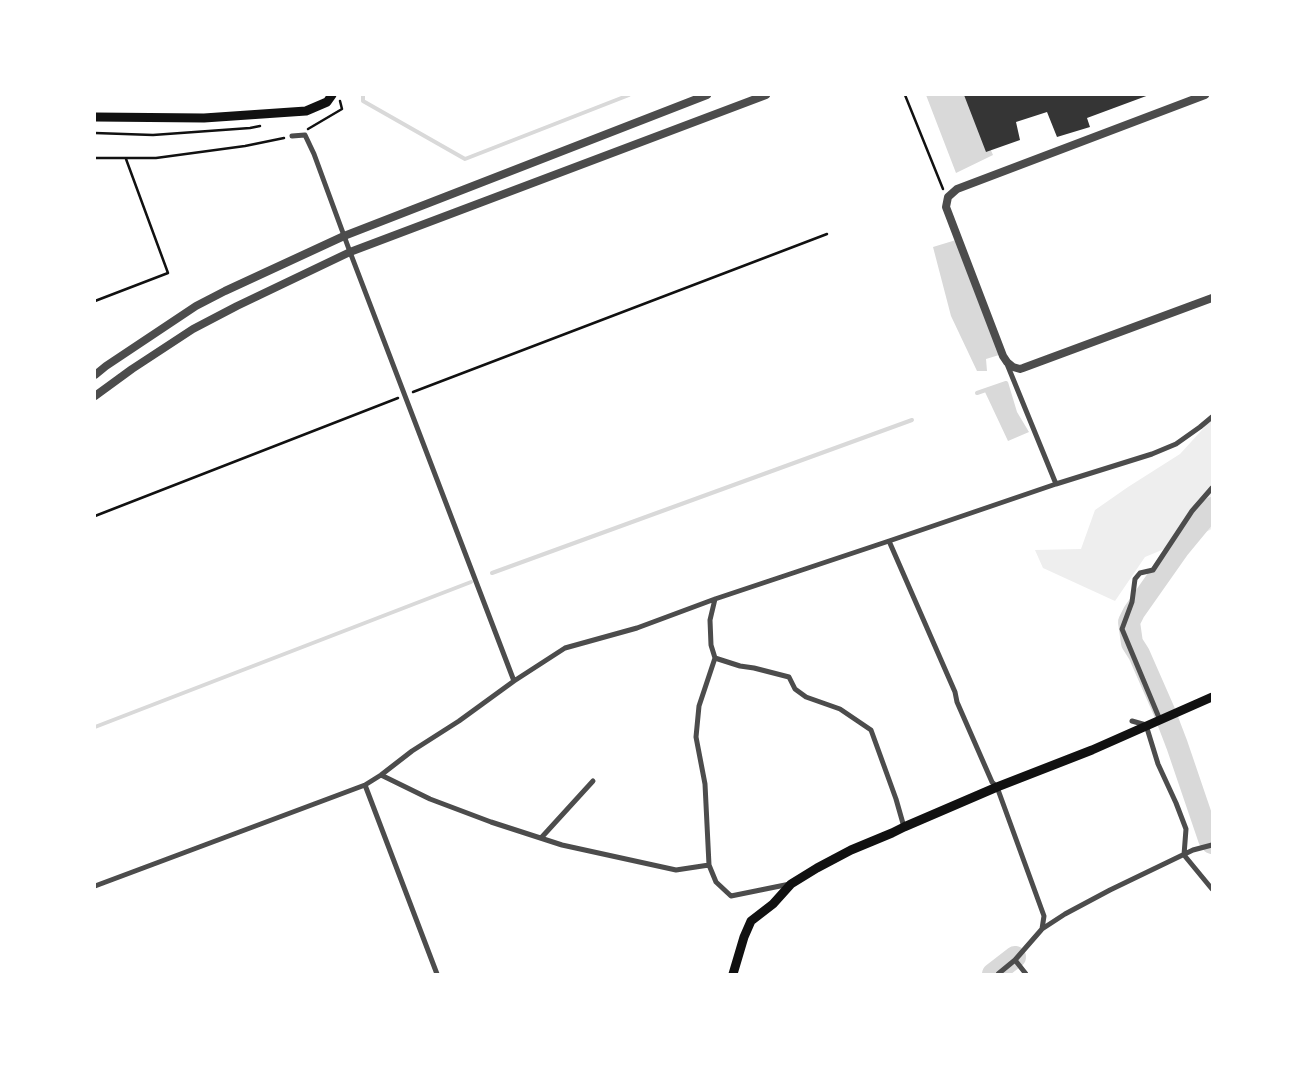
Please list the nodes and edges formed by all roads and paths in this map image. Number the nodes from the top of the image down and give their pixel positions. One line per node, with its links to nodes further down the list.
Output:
1 (332, 95): 7 (main road)
2 (706, 95): 14 (street)
3 (766, 95): 15 (street)
4 (905, 95): 12 (path)
5 (1205, 95): 12 (street)
6 (343, 96): 8 (path)
7 (95, 117)
8 (305, 135): 9 (street); 14 (street)
9 (292, 136): 11 (path)
10 (95, 158): 11 (path)
11 (126, 159): 17 (path)
12 (948, 199): 18 (street)
13 (827, 234): 20 (path)
14 (344, 236): 15 (street); 19 (street)
15 (350, 252): 20 (street); 21 (street)
16 (1212, 298): 18 (street)
17 (95, 301)
18 (1006, 360): 23 (street)
19 (95, 375)
20 (406, 395): 25 (path); 29 (street)
21 (95, 396)
22 (1212, 417): 23 (street)
23 (1056, 484): 26 (street)
24 (1212, 488): 31 (street)
25 (95, 516)
26 (889, 542): 27 (street); 37 (street)
27 (715, 599): 28 (street); 29 (street)
28 (715, 658): 38 (street); 42 (street)
29 (514, 681): 34 (street)
30 (1212, 697): 31 (main road)
31 (1160, 720): 33 (main road)
32 (1132, 721): 33 (street)
33 (1146, 725): 37 (main road); 41 (street)
34 (381, 775): 36 (street); 39 (street)
35 (593, 781): 39 (street)
36 (364, 785): 44 (street); 48 (street)
37 (997, 788): 38 (main road); 46 (street)
38 (904, 827): 43 (main road)
39 (541, 838): 42 (street)
40 (1212, 845): 41 (street)
41 (1184, 855): 45 (street); 46 (street)
42 (709, 865): 43 (street)
43 (791, 884): 49 (main road)
44 (95, 886)
45 (1212, 890)
46 (1042, 929): 47 (street)
47 (1015, 960): 50 (street); 51 (street)
48 (437, 974)
49 (733, 974)
50 (998, 974)
51 (1026, 974)

